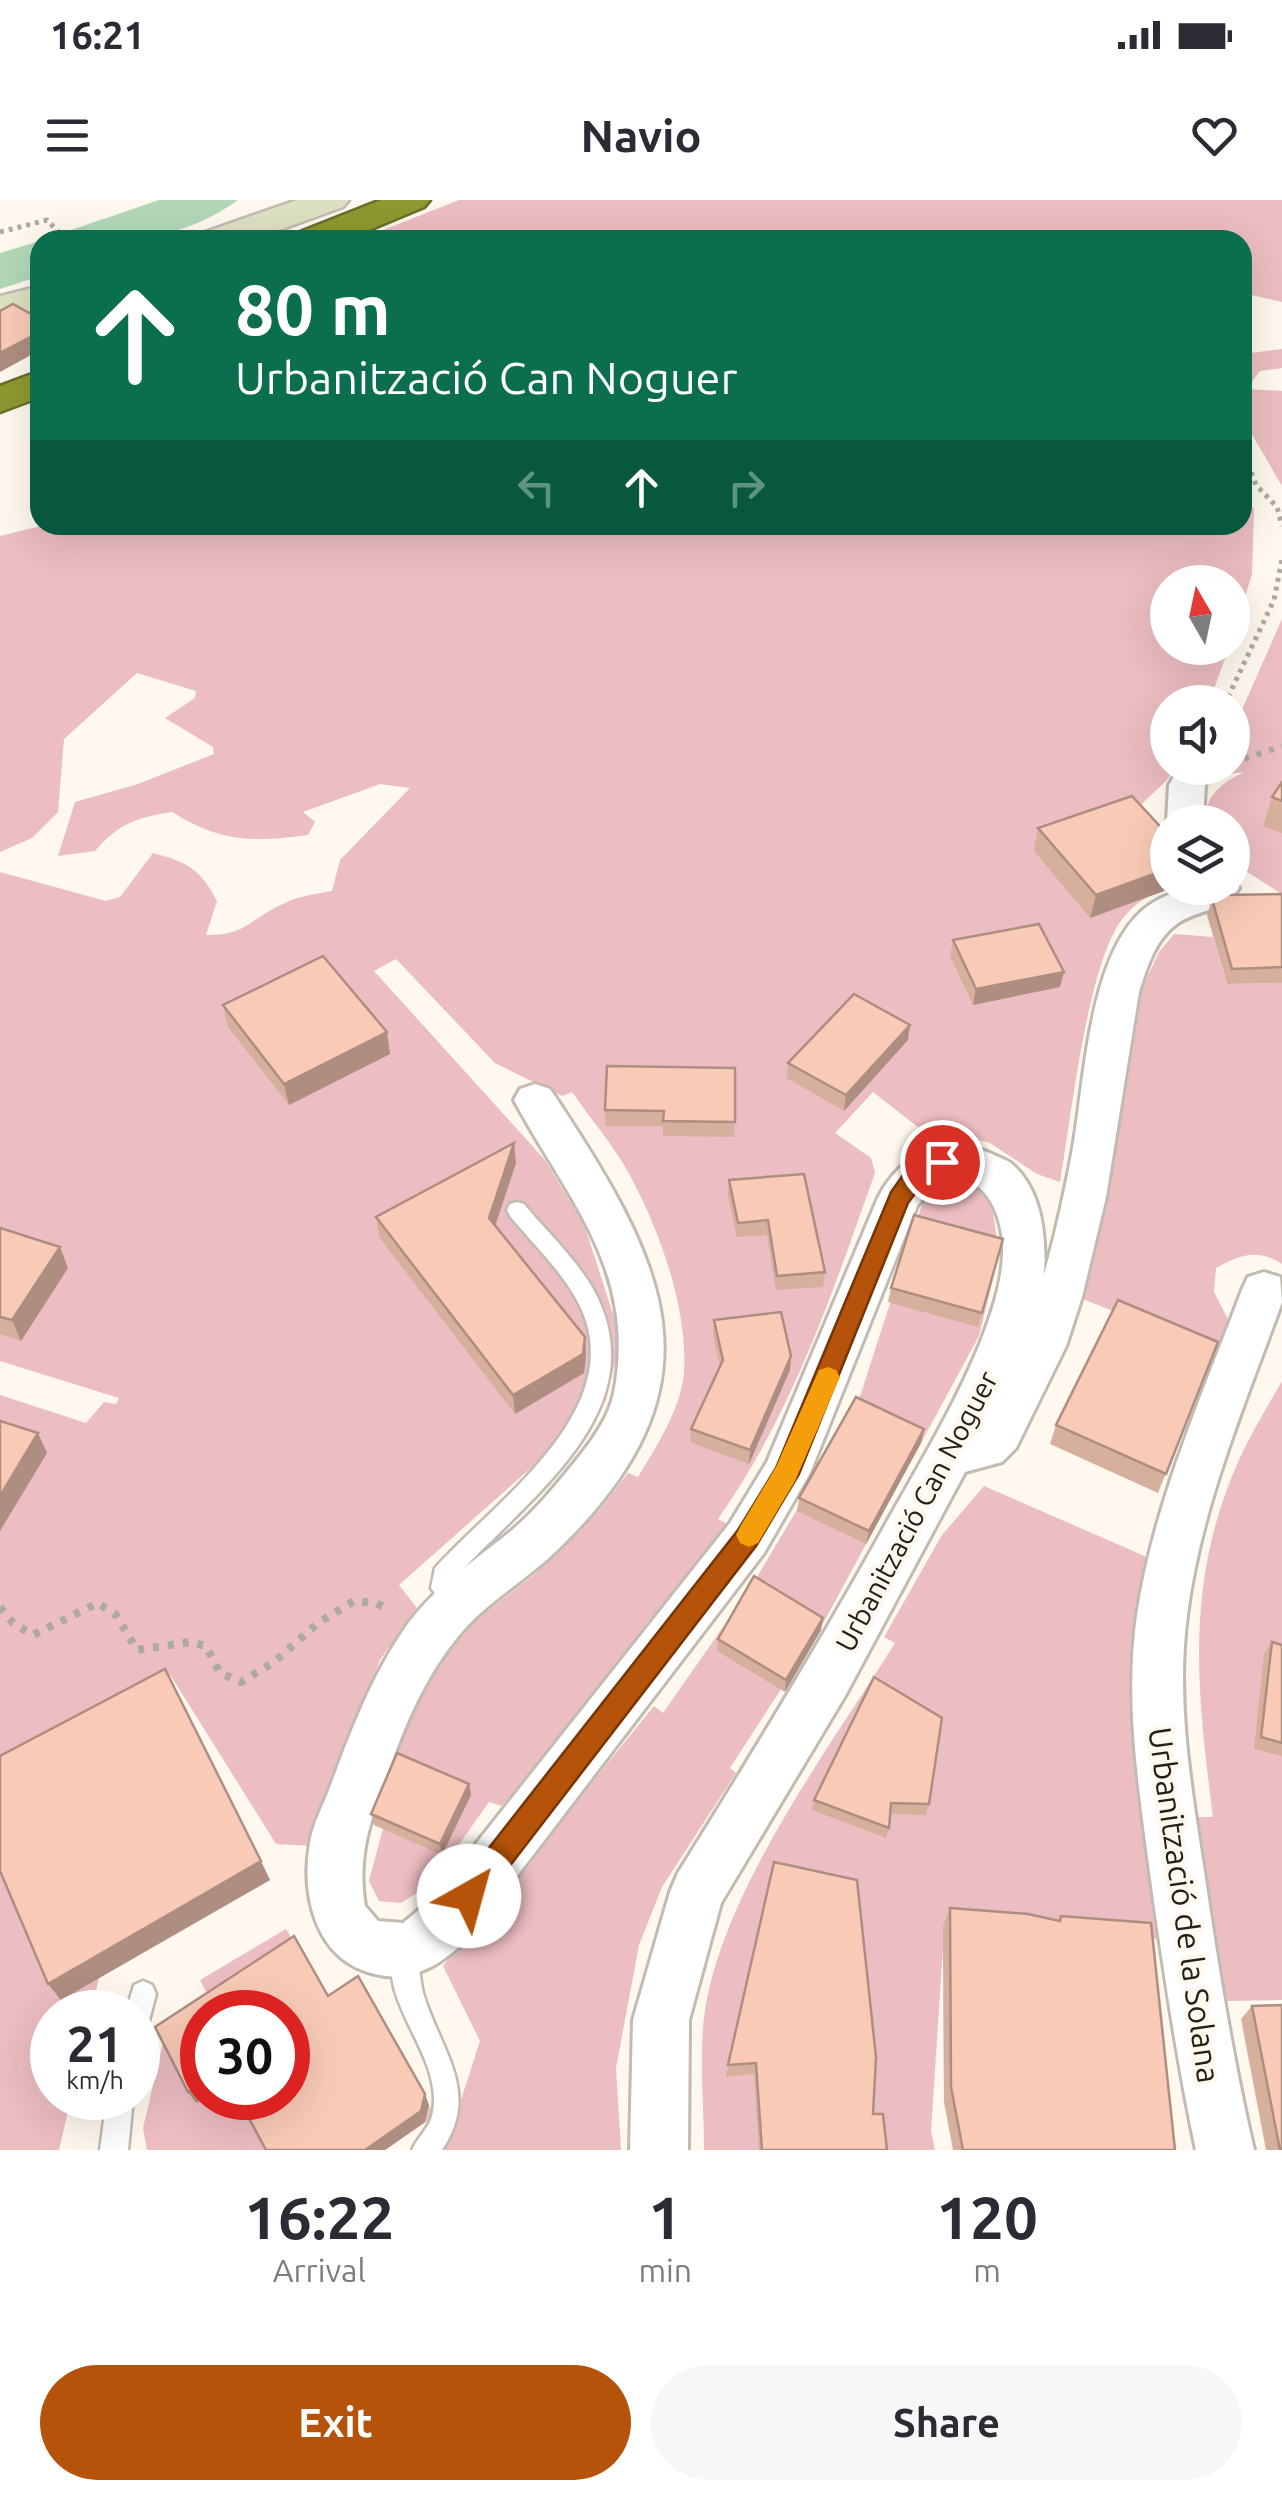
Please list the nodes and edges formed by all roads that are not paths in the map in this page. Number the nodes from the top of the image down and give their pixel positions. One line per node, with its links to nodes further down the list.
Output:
1 (331, 200): 3 (main road)
2 (412, 200): 5 (highway)
3 (287, 209): 4 (main road)
4 (240, 230)
5 (338, 230)
6 (30, 299): 7 (main road)
7 (0, 307)
8 (30, 386): 9 (highway)
9 (0, 400)
10 (1183, 905): 14 (street)
11 (534, 1100): 15 (street)
12 (517, 1210): 15 (lane)
13 (1264, 1290): 21 (street, Urbanització de la Solana)
14 (952, 1450): 16 (street, Urbanització Can Noguer); 20 (street, Urbanització Can Noguer)
15 (442, 1621): 16 (street)
16 (406, 1951): 19 (lane)
17 (117, 2120): 18 (lane)
18 (114, 2150)
19 (426, 2150)
20 (660, 2150)
21 (1225, 2150)

